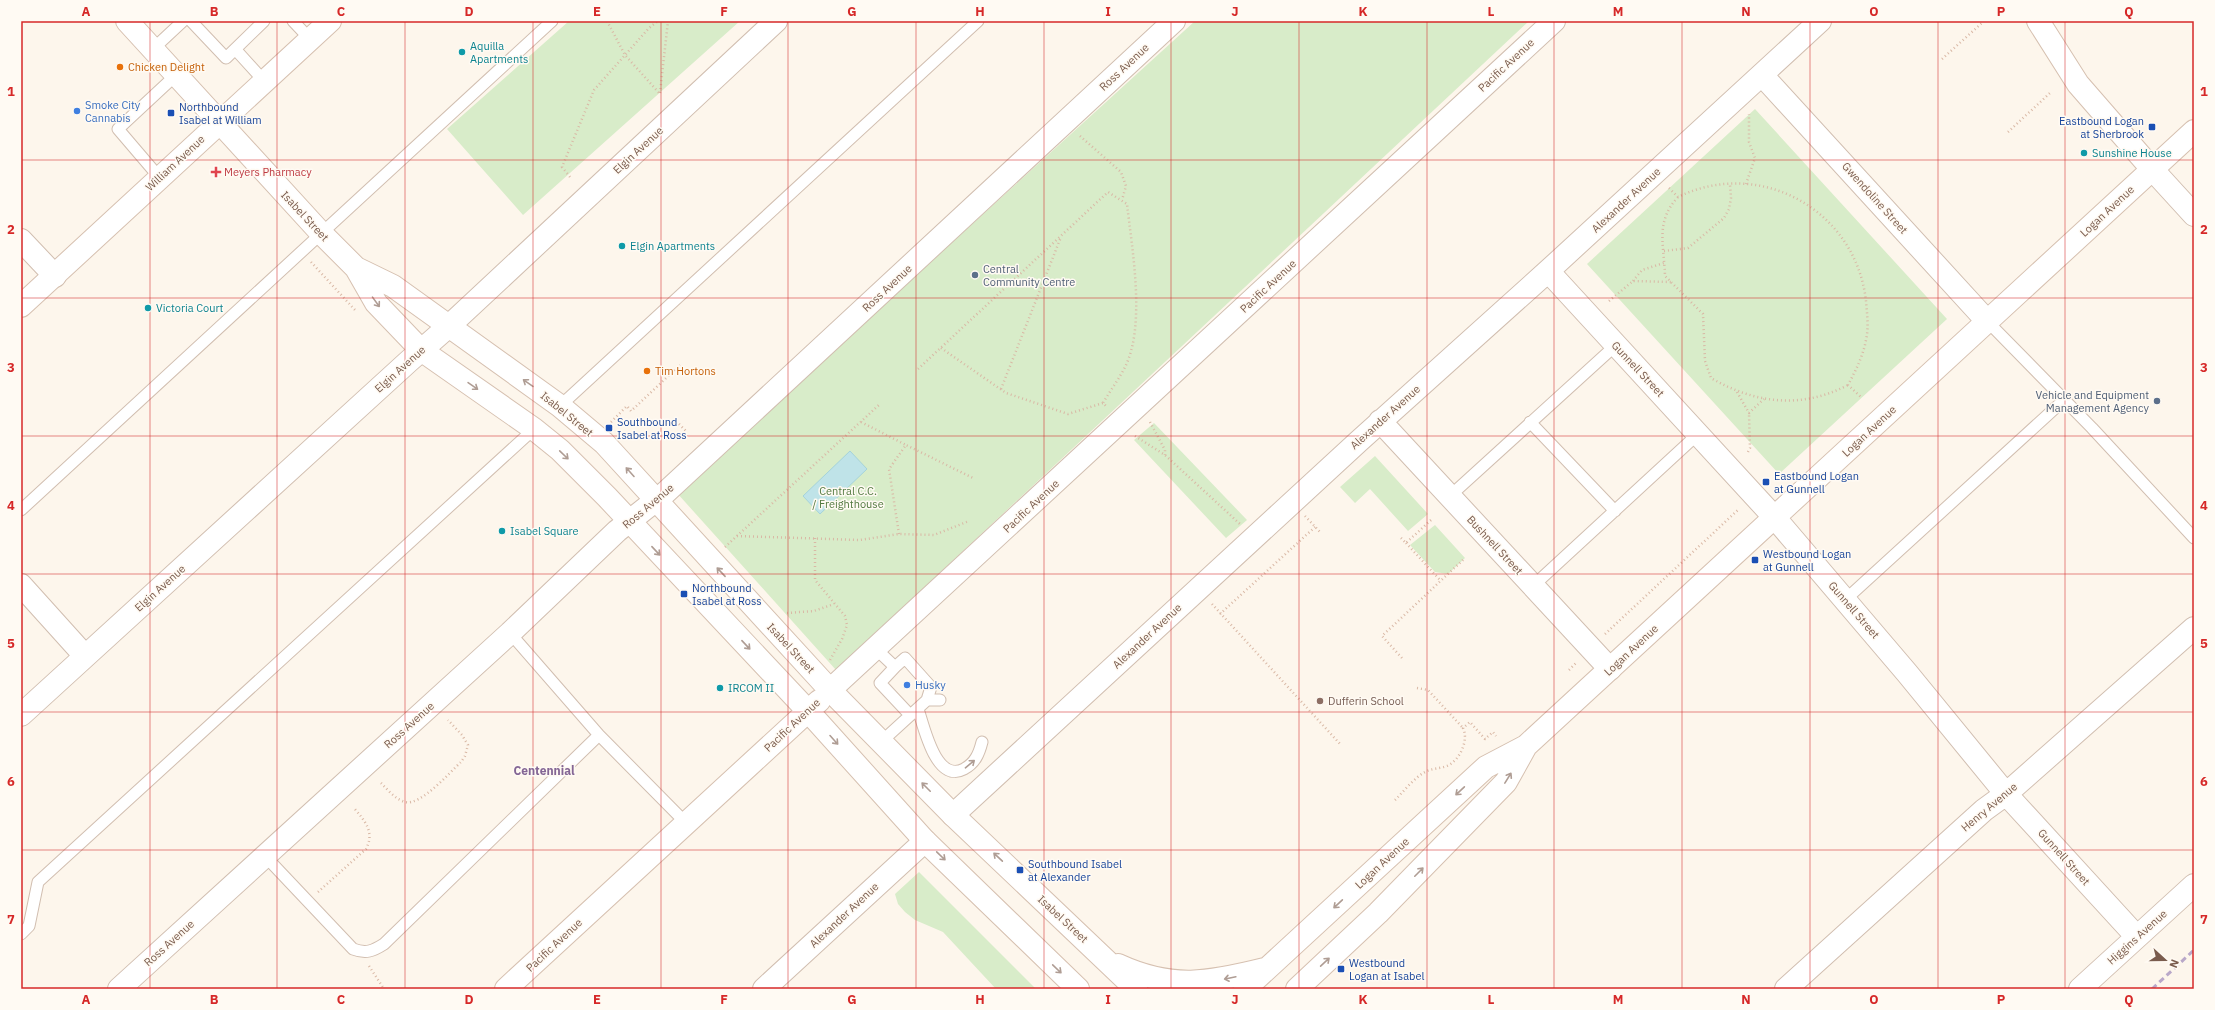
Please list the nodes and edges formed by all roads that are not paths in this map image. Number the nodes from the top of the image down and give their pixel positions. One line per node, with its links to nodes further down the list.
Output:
1 (127, 21): 15 (street, Isabel Street)
2 (183, 21): 15 (lane)
3 (191, 21): 16 (lane)
4 (264, 21): 16 (lane)
5 (293, 21): 14 (lane)
6 (330, 21): 14 (street, William Avenue)
7 (552, 21): 25 (lane)
8 (776, 21): 32 (street, Elgin Avenue)
9 (978, 21): 36 (lane)
10 (1174, 21): 42 (street, Ross Avenue)
11 (1554, 21): 53 (street, Pacific Avenue)
12 (1820, 21): 18 (street, Alexander Avenue)
13 (2038, 21): 22 (street)
14 (310, 39): 19 (street, William Avenue)
15 (153, 49): 17 (street, Isabel Street)
16 (235, 49): 19 (lane)
17 (176, 75): 20 (street, Isabel Street); 23 (lane)
18 (1762, 75): 28 (street, Alexander Avenue); 31 (street, Gwendoline Street)
19 (264, 81): 20 (street, William Avenue)
20 (219, 122): 23 (street, William Avenue); 25 (street, Isabel Street)
21 (2194, 131): 22 (street, Logan Avenue)
22 (2152, 170): 24 (street); 31 (street, Logan Avenue)
23 (159, 178): 29 (street, William Avenue)
24 (2194, 215)
25 (321, 233): 27 (street, Isabel Street); 43 (lane)
26 (21, 240): 29 (street)
27 (356, 268): 32 (street, Isabel Street); 34 (street, Isabel Street, one-way to 34)
28 (1548, 271): 33 (street, Gunnell Street); 37 (street, Alexander Avenue)
29 (55, 276): 30 (street, William Avenue)
30 (21, 306)
31 (1987, 322): 35 (lane); 45 (street, Logan Avenue)
32 (449, 326): 34 (street, Elgin Avenue); 36 (street, Isabel Street, one-way to 32)
33 (1616, 345): 38 (lane); 40 (street, Gunnell Street)
34 (421, 350): 39 (street, Isabel Street, one-way to 39); 54 (street, Elgin Avenue)
35 (2064, 400): 47 (lane); 50 (lane)
36 (560, 406): 42 (street, Isabel Street, one-way to 36)
37 (1380, 421): 41 (street, Bushnell Street); 68 (street, Alexander Avenue)
38 (1530, 422): 41 (lane); 44 (lane)
39 (534, 429): 46 (street, Isabel Street, one-way to 46); 73 (lane)
40 (1698, 434): 44 (lane); 45 (street, Gunnell Street)
41 (1450, 496): 49 (street, Bushnell Street)
42 (656, 501): 46 (street, Ross Avenue); 57 (street, Isabel Street, one-way to 42)
43 (21, 510)
44 (1615, 511): 49 (lane)
45 (1775, 518): 50 (street, Gunnell Street); 56 (street, Logan Avenue)
46 (629, 522): 52 (street, Ross Avenue); 60 (street, Isabel Street, one-way to 60)
47 (2194, 538)
48 (21, 585): 54 (street)
49 (1533, 586): 56 (street, Bushnell Street)
50 (1845, 600): 67 (street, Gunnell Street)
51 (2194, 628): 67 (street, Henry Avenue)
52 (510, 633): 63 (lane); 71 (street, Ross Avenue)
53 (876, 649): 55 (lane); 57 (street, Pacific Avenue)
54 (85, 656): 62 (street, Elgin Avenue)
55 (895, 667): 58 (lane); 61 (lane)
56 (1610, 668): 66 (street, Logan Avenue)
57 (830, 690): 60 (street, Pacific Avenue); 64 (street, Isabel Street)
58 (927, 700): 59 (lane); 61 (lane)
59 (940, 700)
60 (808, 711): 69 (street, Pacific Avenue); 70 (street, Isabel Street, one-way to 70)
61 (914, 712): 64 (lane); 65 (lane, one-way to 65)
62 (21, 715)
63 (599, 735): 69 (lane); 71 (lane)
64 (881, 742): 68 (street, Isabel Street, one-way to 64)
65 (982, 742)
66 (1526, 746): 76 (street, Logan Avenue, one-way to 76); 83 (street, Logan Avenue, one-way to 66)
67 (2006, 794): 74 (street, Gunnell Street); 84 (street, Henry Avenue)
68 (953, 815): 75 (street, Isabel Street, one-way to 68)
69 (686, 823): 78 (street, Pacific Avenue)
70 (925, 841): 79 (street, Alexander Avenue); 80 (street, Isabel Street, one-way to 80)
71 (265, 856): 77 (street, Ross Avenue)
72 (2194, 885): 74 (street, Higgins Avenue)
73 (21, 934)
74 (2137, 937): 85 (street, Higgins Avenue)
75 (1108, 961): 76 (street, one-way to 75); 81 (street, Isabel Street)
76 (1268, 969): 82 (street, Logan Avenue)
77 (119, 989)
78 (506, 989)
79 (764, 989)
80 (1078, 989)
81 (1136, 989)
82 (1245, 989)
83 (1296, 989)
84 (1786, 989)
85 (2080, 989)

